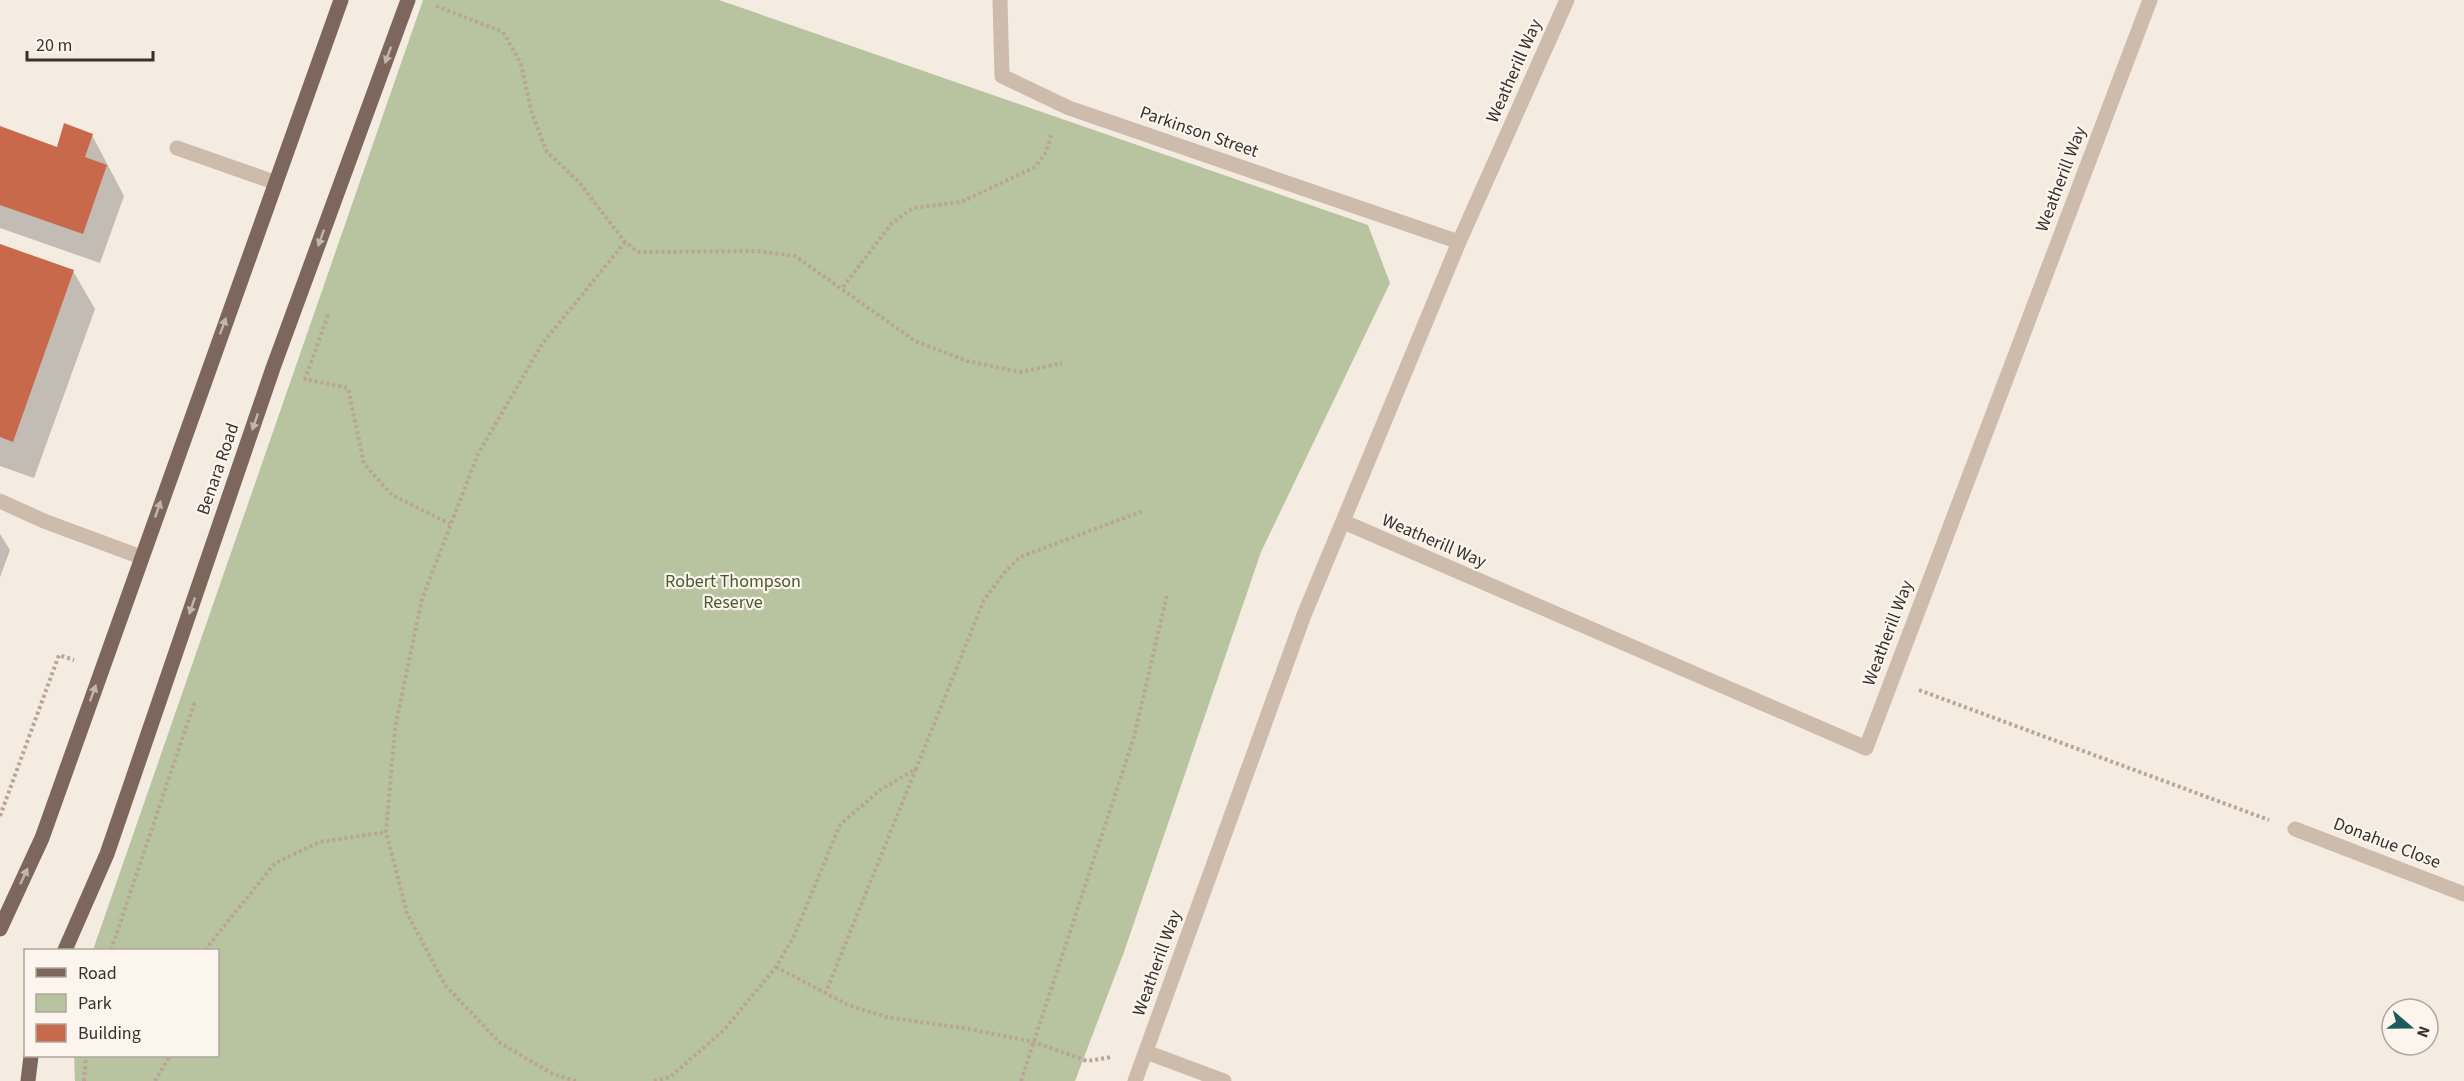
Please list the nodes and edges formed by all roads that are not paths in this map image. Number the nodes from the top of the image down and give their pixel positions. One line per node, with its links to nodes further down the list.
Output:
1 (341, 0): 7 (main road)
2 (1000, 0): 8 (street, Parkinson Street)
3 (1567, 0): 8 (street, Weatherill Way)
4 (2150, 0): 10 (street, Weatherill Way)
5 (408, 1): 15 (main road, Benara Road, one-way to 15)
6 (177, 148): 7 (street)
7 (274, 182): 11 (main road, one-way to 7)
8 (1459, 242): 10 (street, Weatherill Way)
9 (0, 501): 11 (street)
10 (1344, 522): 16 (street, Weatherill Way)
11 (141, 556): 14 (main road, one-way to 11)
12 (2295, 830): 13 (street, Donahue Close)
13 (2464, 894)
14 (0, 929)
15 (66, 949)
16 (1146, 1052): 19 (street, Weatherill Way); 20 (street)
17 (31, 1057): 18 (main road)
18 (28, 1081)
19 (1135, 1081)
20 (1224, 1081)

